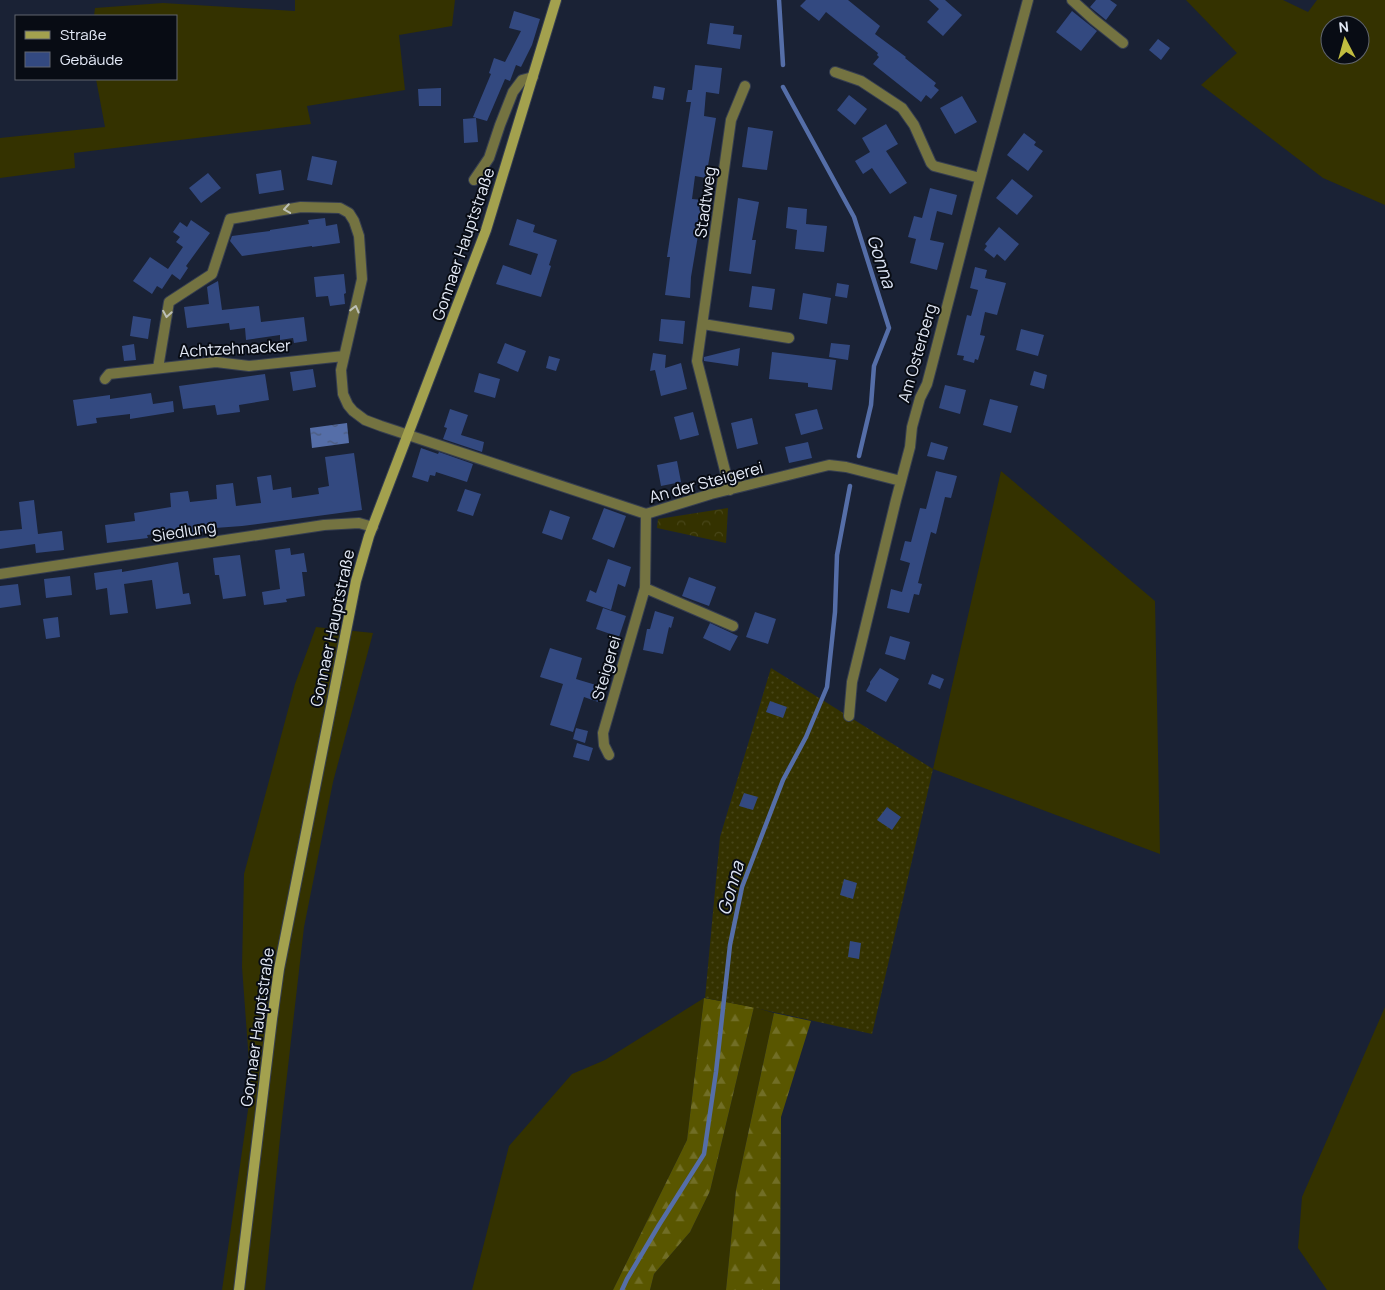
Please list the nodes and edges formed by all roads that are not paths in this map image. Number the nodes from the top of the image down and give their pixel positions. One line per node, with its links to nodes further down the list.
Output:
1 (556, 0): 6 (main road, Gonnaer Hauptstraße)
2 (1028, 0): 8 (street, Am Osterberg)
3 (1072, 0): 4 (street)
4 (1123, 43)
5 (835, 72): 8 (street)
6 (533, 77): 9 (street, Gonnaer Hauptstraße); 15 (main road, Gonnaer Hauptstraße)
7 (745, 86): 10 (street, Stadtweg)
8 (980, 178): 16 (street, Am Osterberg)
9 (474, 180)
10 (703, 324): 11 (street); 17 (street, Stadtweg)
11 (789, 338)
12 (344, 356): 13 (street, Achtzehnacker); 13 (street, Achtzehnacker, one-way to 13); 15 (street, Achtzehnacker)
13 (158, 368): 14 (street, Achtzehnacker)
14 (105, 379)
15 (408, 436): 18 (street, An der Steigerei); 19 (main road, Gonnaer Hauptstraße)
16 (901, 481): 17 (street, An der Steigerei); 23 (street, Am Osterberg)
17 (730, 490): 18 (street, An der Steigerei)
18 (646, 514): 21 (street, Steigerei)
19 (373, 527): 20 (street, Siedlung); 25 (main road, Gonnaer Hauptstraße)
20 (0, 574)
21 (645, 588): 22 (street); 24 (street, Steigerei)
22 (733, 626)
23 (849, 716)
24 (609, 755)
25 (239, 1290)

